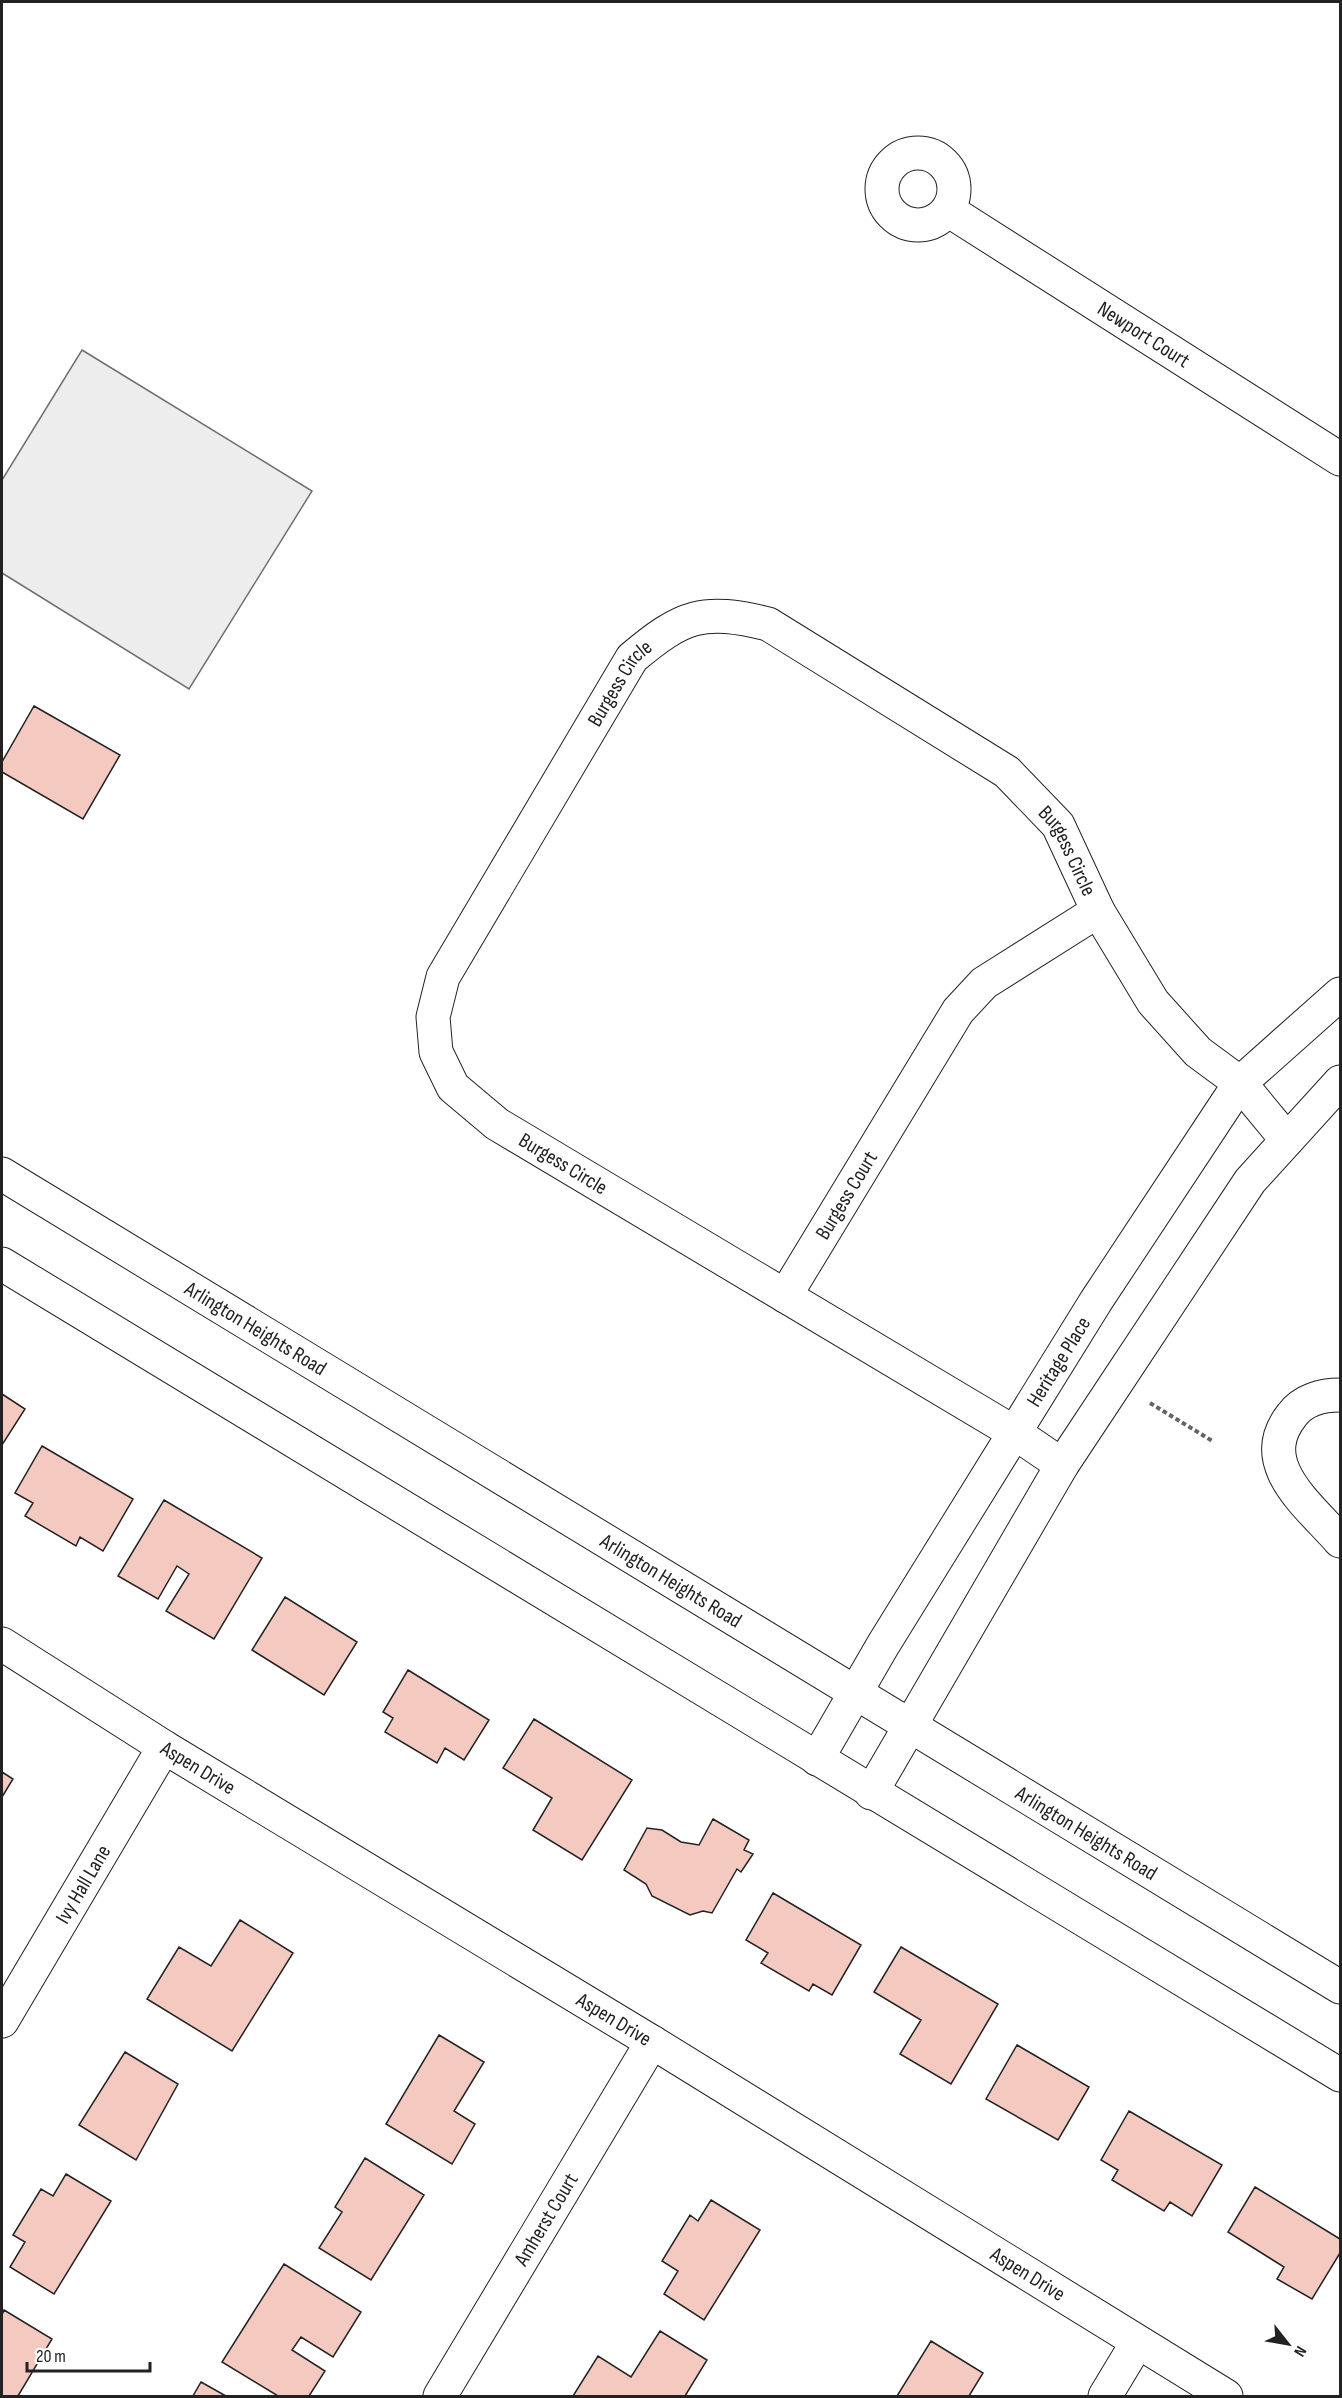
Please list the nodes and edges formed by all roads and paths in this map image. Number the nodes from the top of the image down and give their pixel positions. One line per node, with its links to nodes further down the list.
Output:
1 (948, 210): 2 (street, Newport Court)
2 (1341, 459)
3 (1098, 911): 6 (street, Burgess Circle); 10 (street, Burgess Court); 10 (street, Burgess Circle)
4 (1341, 994): 6 (street, Heritage Place)
5 (1341, 1082): 7 (street)
6 (1240, 1083): 7 (street, Burgess Circle); 13 (street, Heritage Place)
7 (1287, 1140): 15 (street)
8 (2, 1174): 18 (street, Arlington Heights Road)
9 (2, 1264): 21 (street)
10 (785, 1296): 13 (street)
11 (1341, 1395): 16 (street)
12 (1149, 1403): 14 (path)
13 (1015, 1433): 15 (street); 18 (street, Heritage Place)
14 (1214, 1442)
15 (1062, 1465): 19 (street)
16 (1341, 1541)
17 (2, 1644): 20 (street, Aspen Drive)
18 (856, 1691): 19 (street, Arlington Heights Road); 21 (street, Heritage Place)
19 (910, 1724): 22 (street); 23 (street, Arlington Heights Road)
20 (164, 1747): 24 (street, Ivy Hall Lane); 25 (street, Aspen Drive)
21 (817, 1759): 22 (street)
22 (871, 1793): 26 (street)
23 (1341, 1987)
24 (2, 2021)
25 (652, 2042): 27 (street, Aspen Drive); 28 (street, Amherst Court)
26 (1341, 2075)
27 (1137, 2343): 29 (street); 30 (street, Aspen Drive)
28 (440, 2397)
29 (1105, 2397)
30 (1226, 2397)

